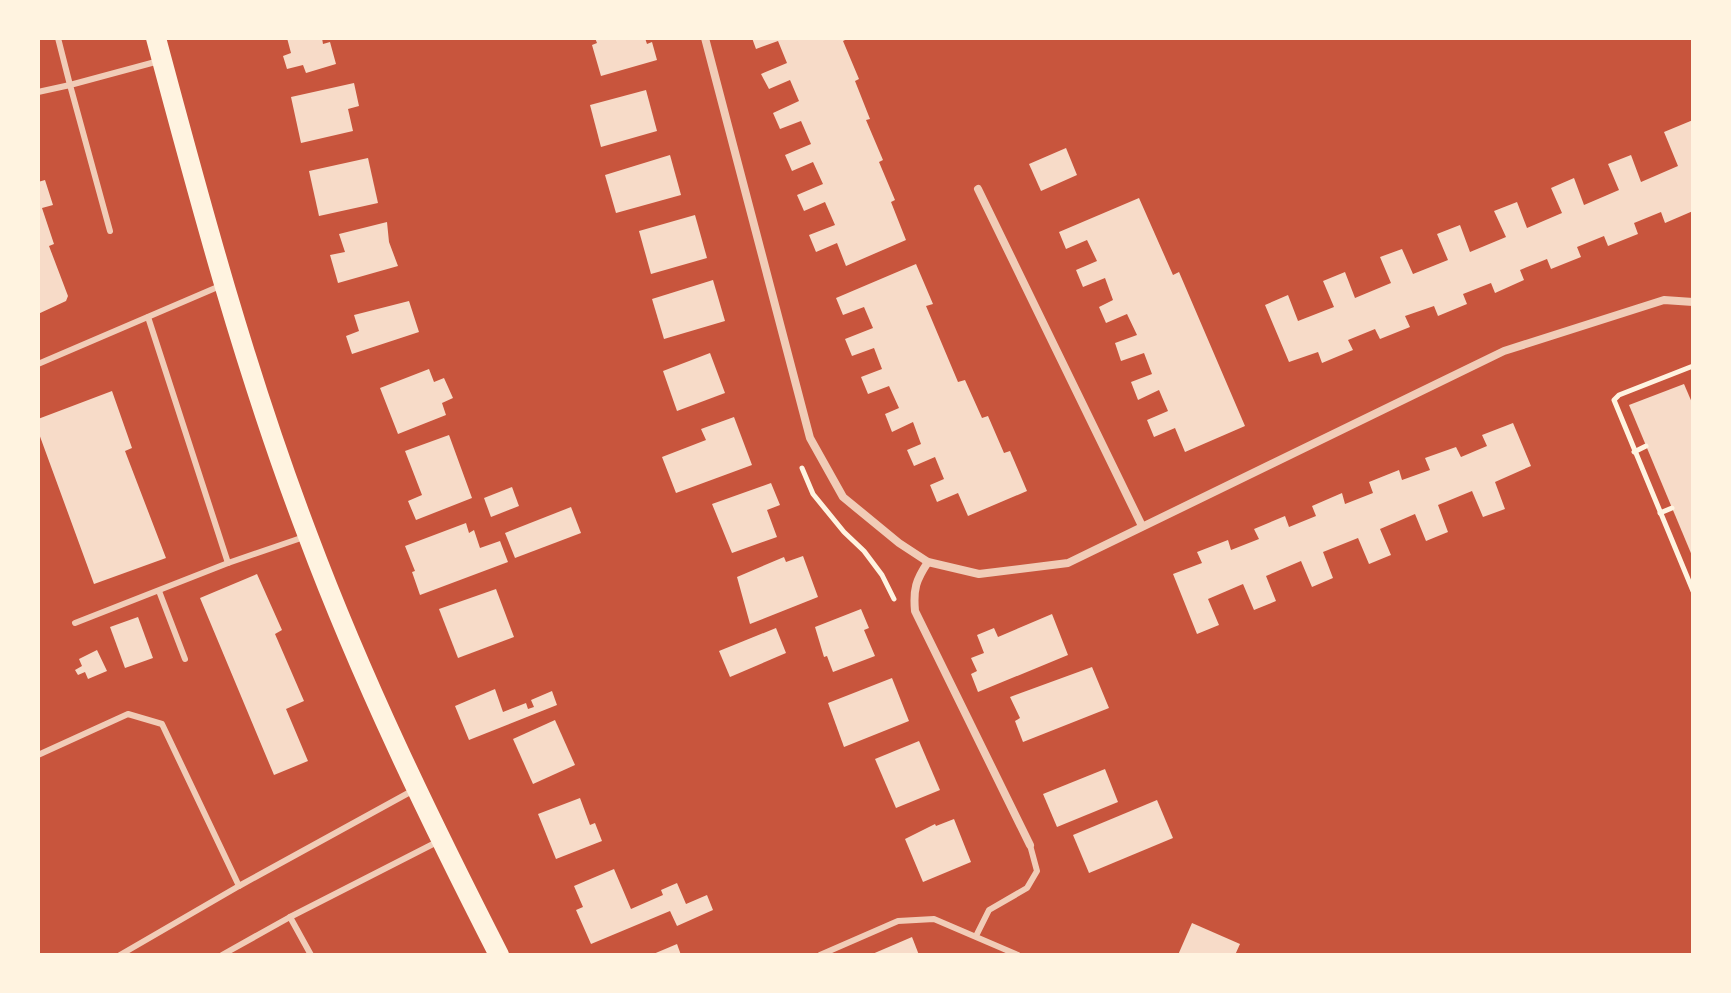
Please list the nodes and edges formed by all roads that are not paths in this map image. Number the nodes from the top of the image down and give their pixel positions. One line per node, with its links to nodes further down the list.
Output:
1 (58, 38): 5 (lane)
2 (156, 38): 4 (main road)
3 (705, 38): 15 (street)
4 (162, 60): 5 (lane); 9 (main road)
5 (70, 85): 6 (lane); 8 (lane)
6 (38, 92)
7 (978, 189): 13 (street)
8 (110, 231)
9 (223, 284): 11 (lane); 14 (main road)
10 (1693, 302): 13 (street)
11 (148, 317): 12 (lane); 16 (lane)
12 (38, 364)
13 (1142, 526): 15 (street)
14 (307, 536): 16 (lane); 21 (main road)
15 (928, 562): 23 (street)
16 (228, 563): 17 (lane)
17 (159, 591): 18 (lane); 19 (lane)
18 (75, 623)
19 (185, 659)
20 (38, 755): 24 (lane)
21 (415, 789): 22 (main road); 24 (lane)
22 (441, 840): 25 (lane); 30 (main road)
23 (1030, 845): 26 (lane)
24 (239, 886): 27 (lane)
25 (290, 917): 28 (lane); 29 (lane)
26 (976, 936): 31 (lane); 32 (lane)
27 (120, 955)
28 (221, 955)
29 (311, 955)
30 (499, 955)
31 (820, 955)
32 (1018, 955)

